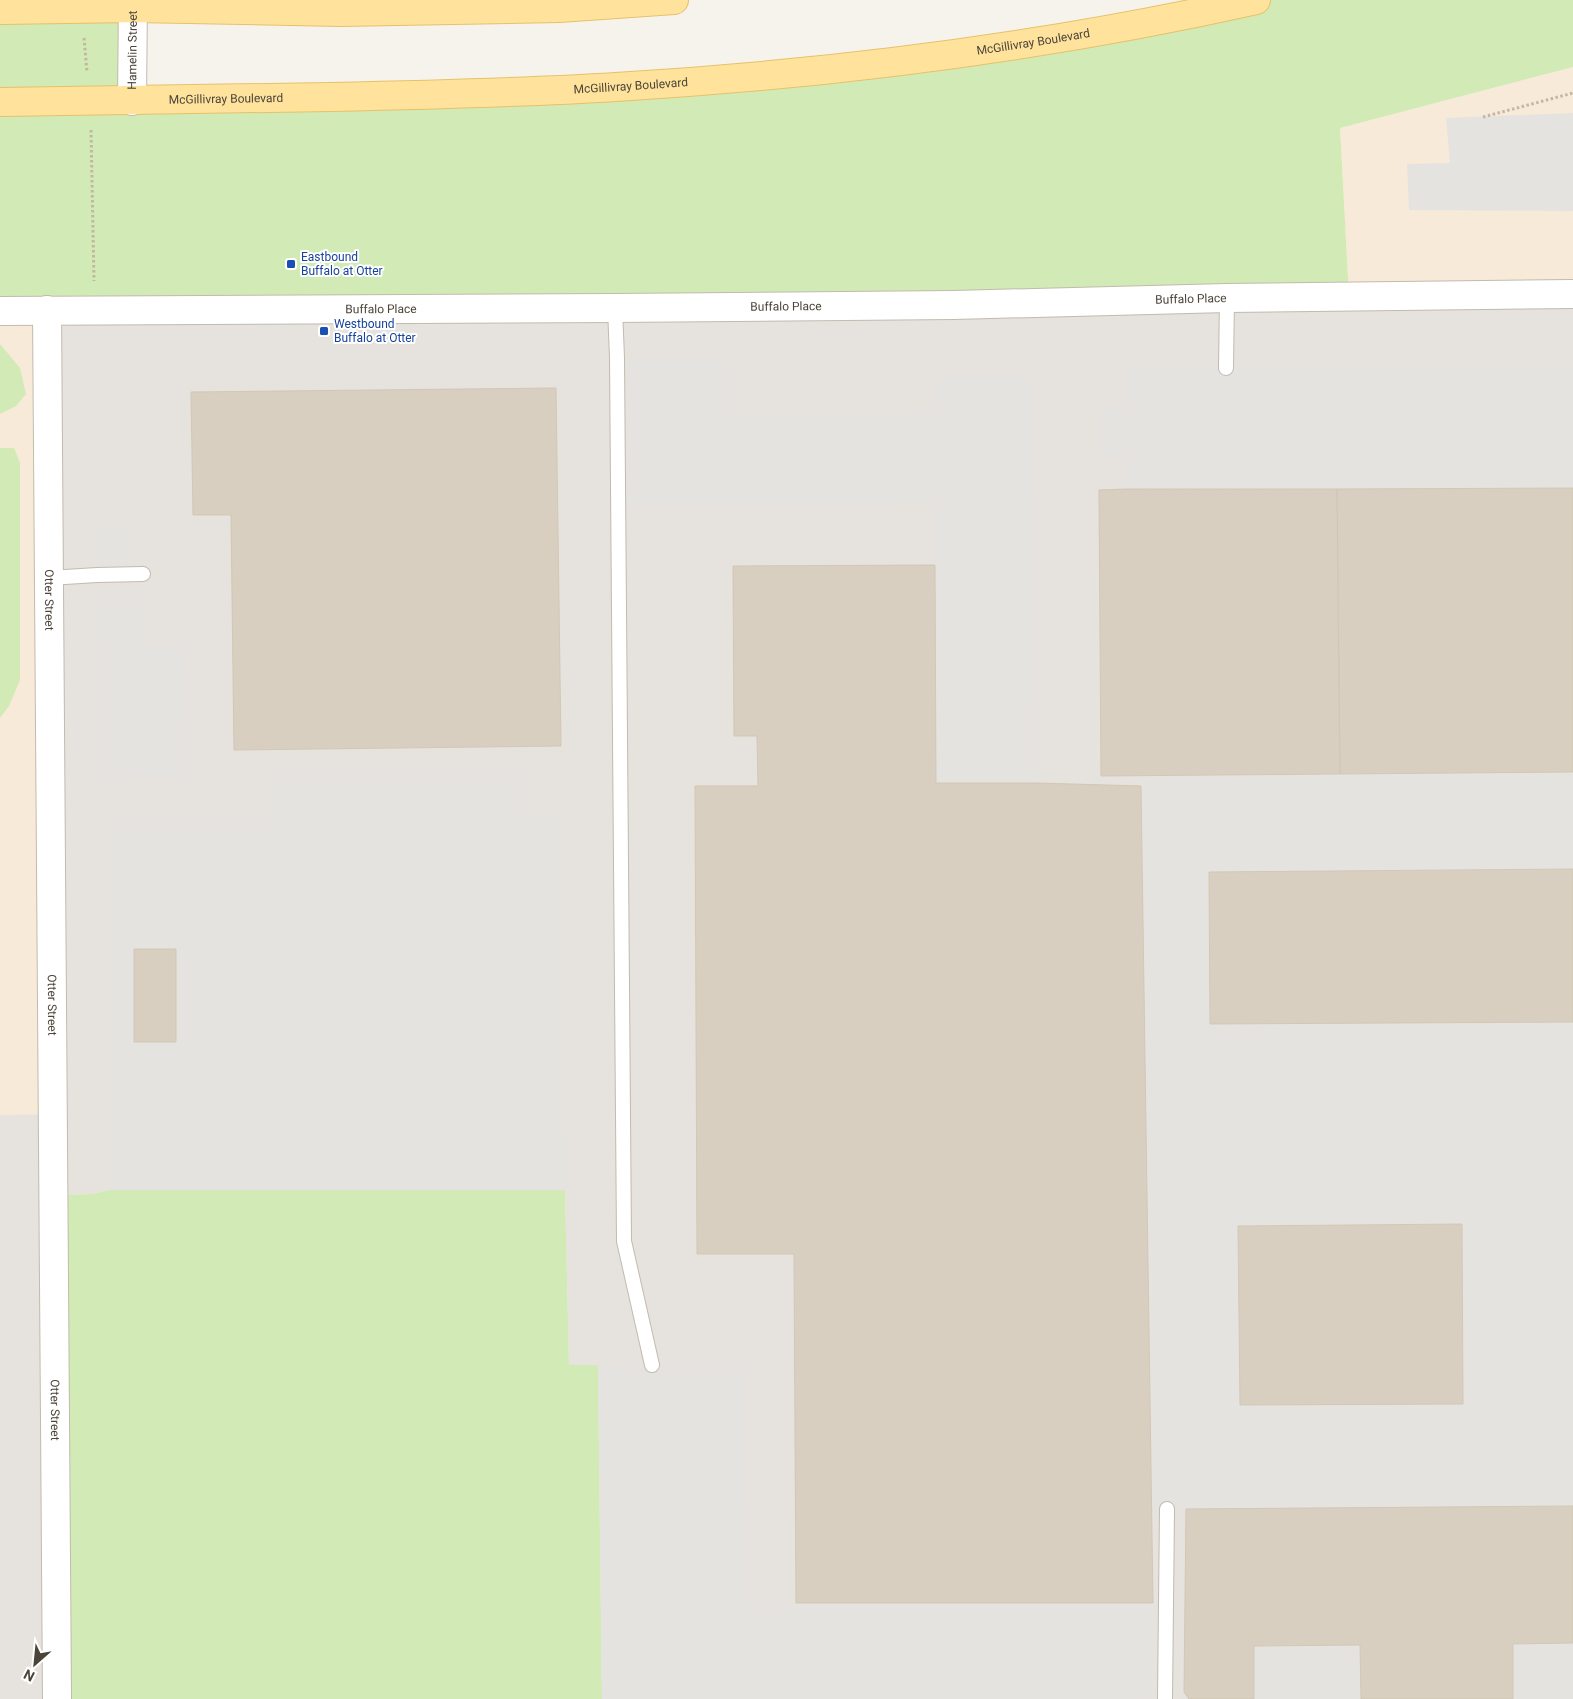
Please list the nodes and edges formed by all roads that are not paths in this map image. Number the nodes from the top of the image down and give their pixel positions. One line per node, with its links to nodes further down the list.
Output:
1 (674, 0): 3 (main road)
2 (1256, 0): 5 (main road, McGillivray Boulevard)
3 (133, 4): 4 (main road); 5 (street, Hamelin Street)
4 (0, 10)
5 (132, 101): 6 (main road, McGillivray Boulevard)
6 (0, 102)
7 (1573, 294): 8 (street, Buffalo Place)
8 (1228, 298): 9 (street, Buffalo Place); 12 (lane)
9 (615, 308): 10 (street, Buffalo Place); 15 (lane)
10 (47, 310): 11 (street, Buffalo Place); 14 (street, Otter Street)
11 (0, 311)
12 (1226, 368)
13 (144, 574): 14 (lane)
14 (49, 578): 17 (street, Otter Street)
15 (652, 1365)
16 (1168, 1510): 18 (lane)
17 (57, 1699)
18 (1166, 1699)

